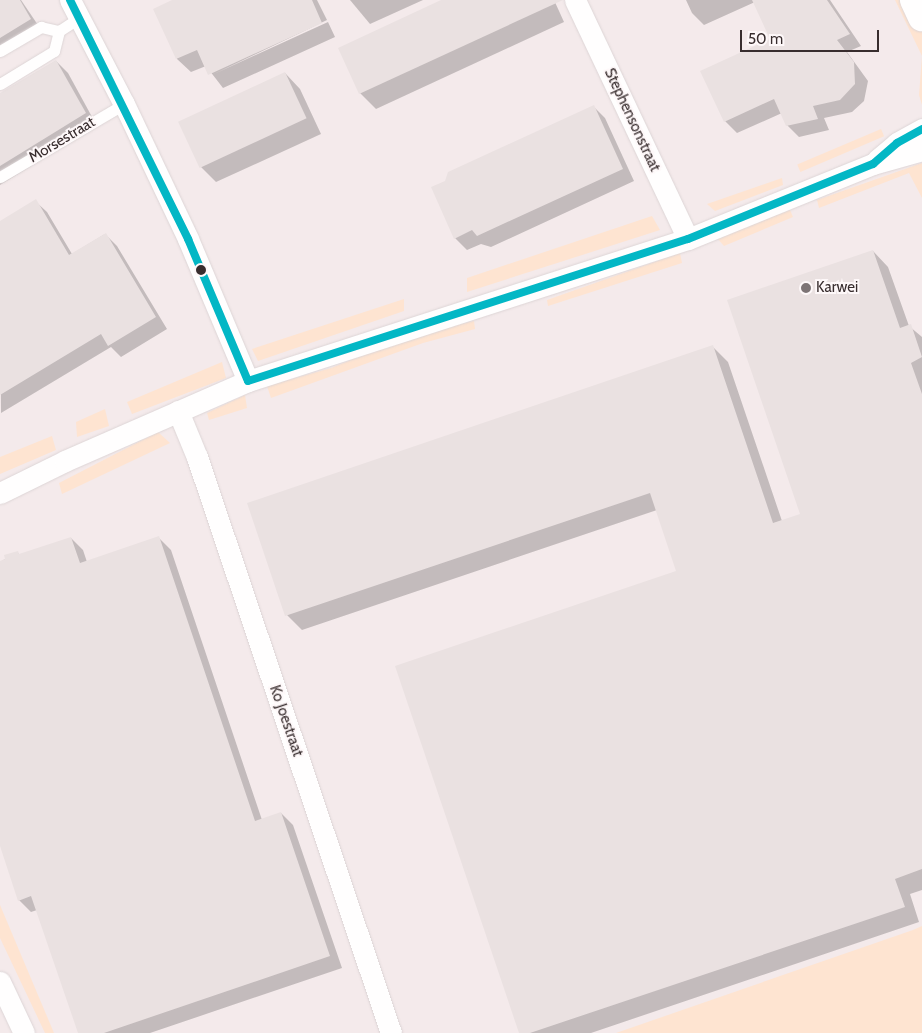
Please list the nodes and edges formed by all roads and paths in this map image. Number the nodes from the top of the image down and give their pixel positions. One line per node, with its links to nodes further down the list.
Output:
1 (575, 0): 13 (street, Stephensonstraat)
2 (914, 0): 4 (main road)
3 (74, 9): 5 (lane); 8 (street)
4 (922, 17)
5 (59, 31): 6 (lane); 7 (lane)
6 (0, 51)
7 (0, 84)
8 (124, 104): 12 (lane, Morsestraat); 14 (street)
9 (922, 129): 11 (street)
10 (922, 150): 11 (street)
11 (873, 164): 13 (street)
12 (0, 177)
13 (688, 239): 14 (street)
14 (248, 381): 15 (street)
15 (178, 411): 16 (street); 19 (street, Ko Joestraat)
16 (0, 493)
17 (0, 982): 18 (street)
18 (24, 1033)
19 (391, 1033)

